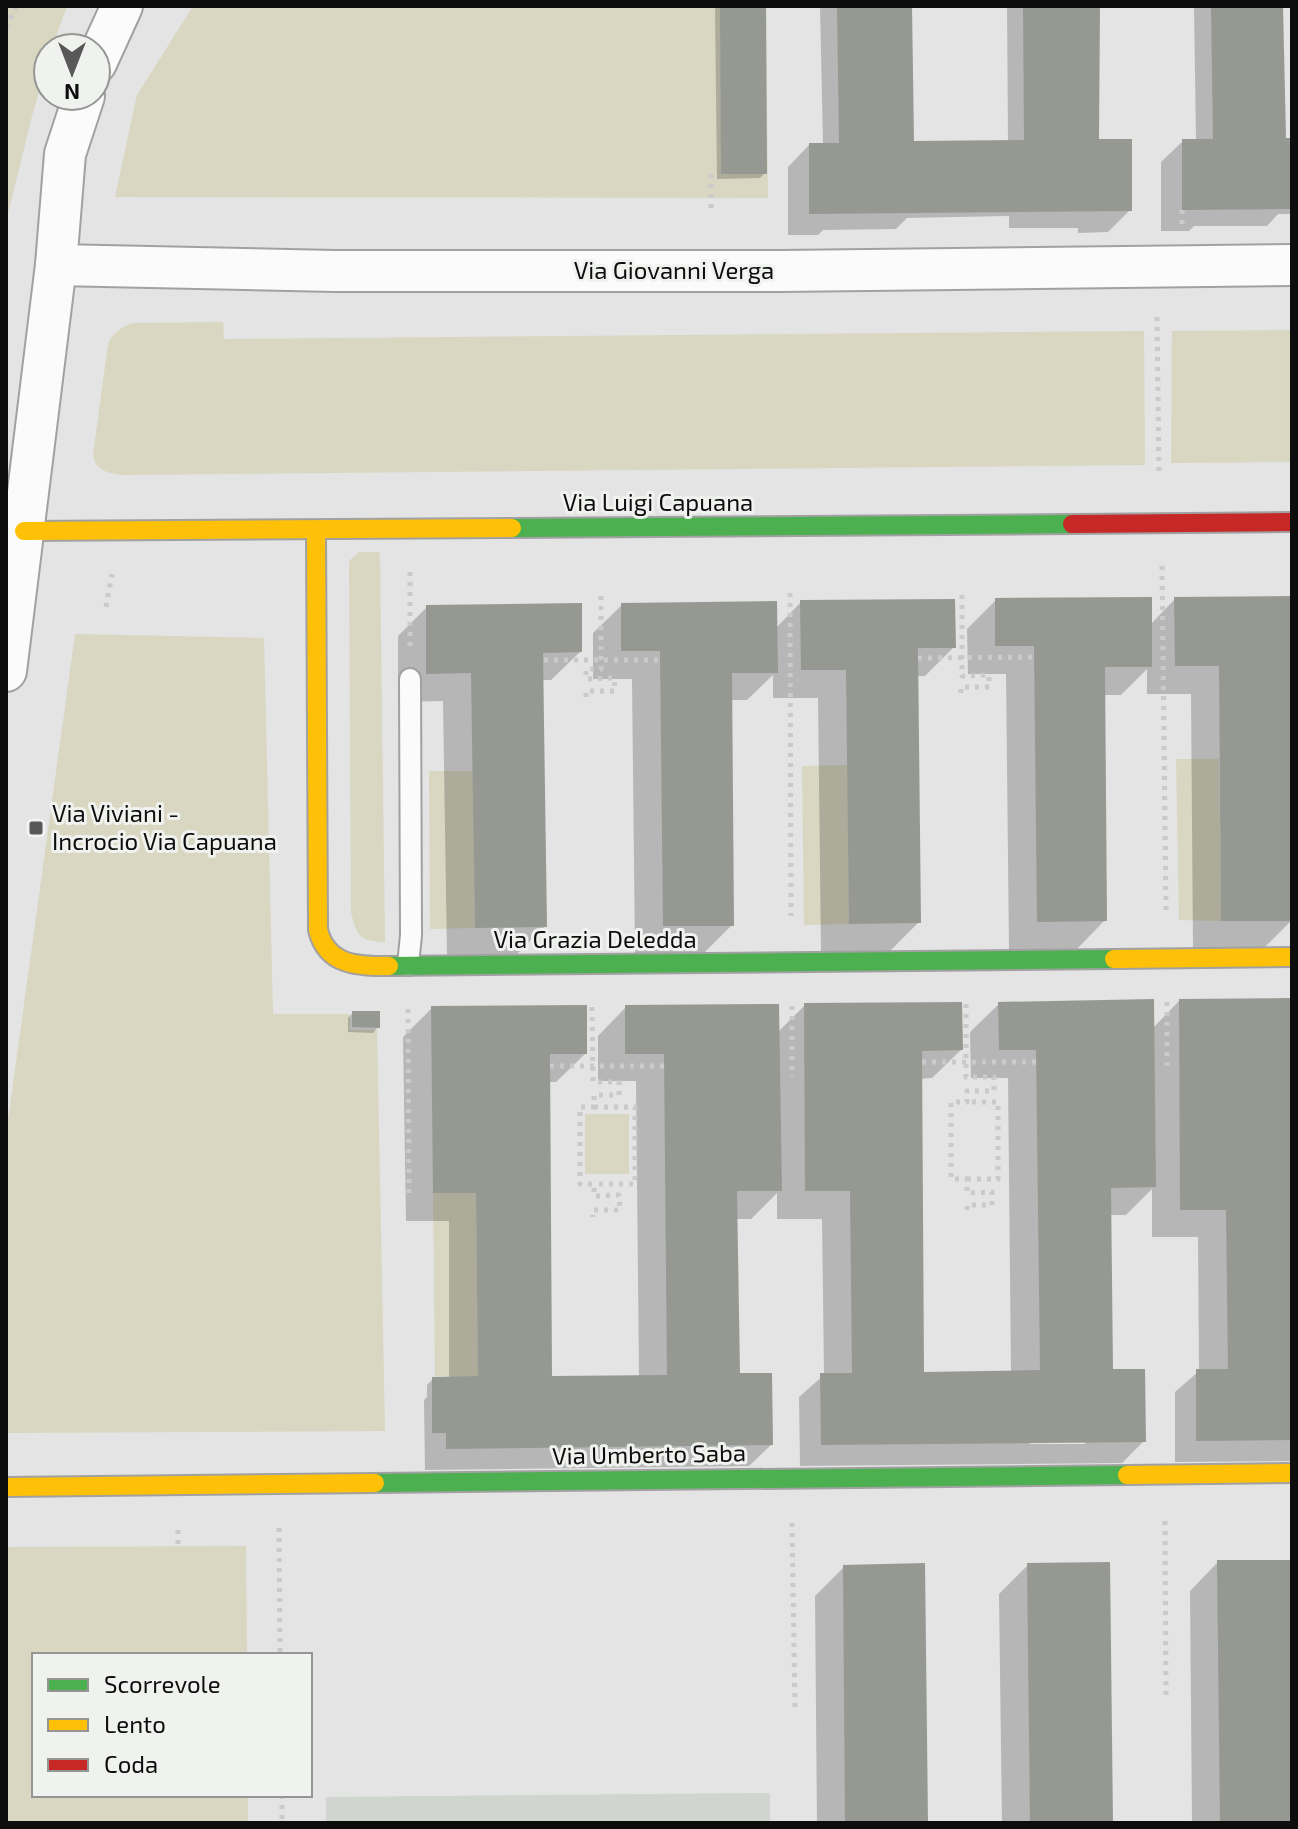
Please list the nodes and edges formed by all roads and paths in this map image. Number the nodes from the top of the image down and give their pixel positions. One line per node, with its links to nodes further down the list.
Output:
1 (16, 6): 3 (path)
2 (122, 6): 4 (street)
3 (6, 28)
4 (110, 32)
5 (79, 112): 8 (street)
6 (711, 174): 7 (path)
7 (711, 211)
8 (56, 265): 9 (street, Via Giovanni Verga); 14 (street)
9 (1292, 265)
10 (1157, 317): 11 (path)
11 (1159, 476)
12 (1292, 522): 13 (street, Via Luigi Capuana)
13 (316, 530): 14 (street, Via Luigi Capuana); 33 (street, Via Grazia Deledda)
14 (24, 531): 26 (street)
15 (1162, 589): 30 (path)
16 (962, 590): 20 (path)
17 (790, 593): 31 (path)
18 (601, 595): 24 (path)
19 (410, 597): 27 (path)
20 (962, 657): 21 (path); 22 (path); 28 (path)
21 (1034, 657)
22 (918, 658)
23 (544, 660): 24 (path)
24 (601, 660): 25 (path); 29 (path)
25 (660, 660)
26 (6, 671)
27 (410, 679): 33 (lane)
28 (961, 693)
29 (586, 697)
30 (1166, 913)
31 (791, 917)
32 (1292, 957): 33 (street, Via Grazia Deledda)
33 (408, 965)
34 (1167, 993): 45 (path)
35 (966, 995): 40 (path)
36 (792, 997): 46 (path)
37 (592, 998): 43 (path)
38 (408, 1001): 51 (path)
39 (922, 1062): 40 (path)
40 (966, 1062): 41 (path); 47 (path)
41 (1036, 1062)
42 (550, 1066): 43 (path)
43 (593, 1066): 44 (path); 48 (path)
44 (664, 1066)
45 (1167, 1072)
46 (792, 1077)
47 (967, 1102): 49 (path); 49 (path)
48 (594, 1107): 50 (path); 50 (path)
49 (967, 1179): 52 (path)
50 (594, 1184): 53 (path)
51 (409, 1196)
52 (967, 1212)
53 (593, 1217)
54 (1292, 1473): 55 (street, Via Umberto Saba)
55 (6, 1487)
56 (1164, 1512): 62 (path)
57 (792, 1517): 63 (path)
58 (279, 1523): 61 (path)
59 (178, 1525): 60 (path)
60 (178, 1546)
61 (280, 1653)
62 (1166, 1695)
63 (795, 1710)
64 (282, 1797): 65 (path)
65 (282, 1823)

